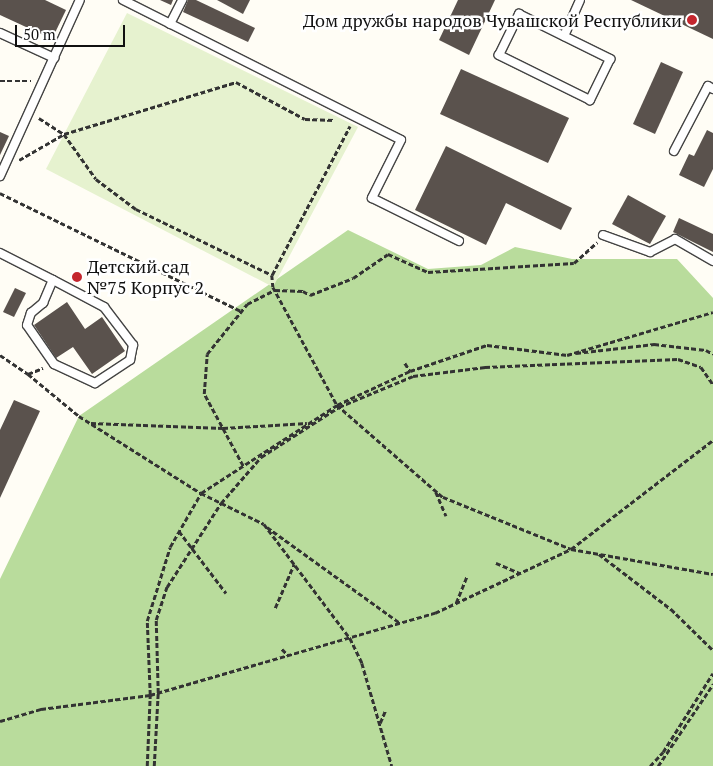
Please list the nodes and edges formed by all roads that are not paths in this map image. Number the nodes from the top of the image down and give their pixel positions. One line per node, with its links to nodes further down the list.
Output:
1 (80, 0): 8 (lane)
2 (123, 0): 5 (lane)
3 (182, 0): 5 (lane)
4 (580, 0): 7 (lane)
5 (170, 24): 13 (lane)
6 (0, 33): 8 (lane)
7 (564, 36): 7 (lane)
8 (54, 58): 11 (lane)
9 (713, 89): 10 (lane)
10 (674, 151)
11 (2, 172)
12 (603, 235): 15 (lane)
13 (459, 241)
14 (0, 253): 16 (lane)
15 (713, 261)
16 (53, 280): 16 (lane)

